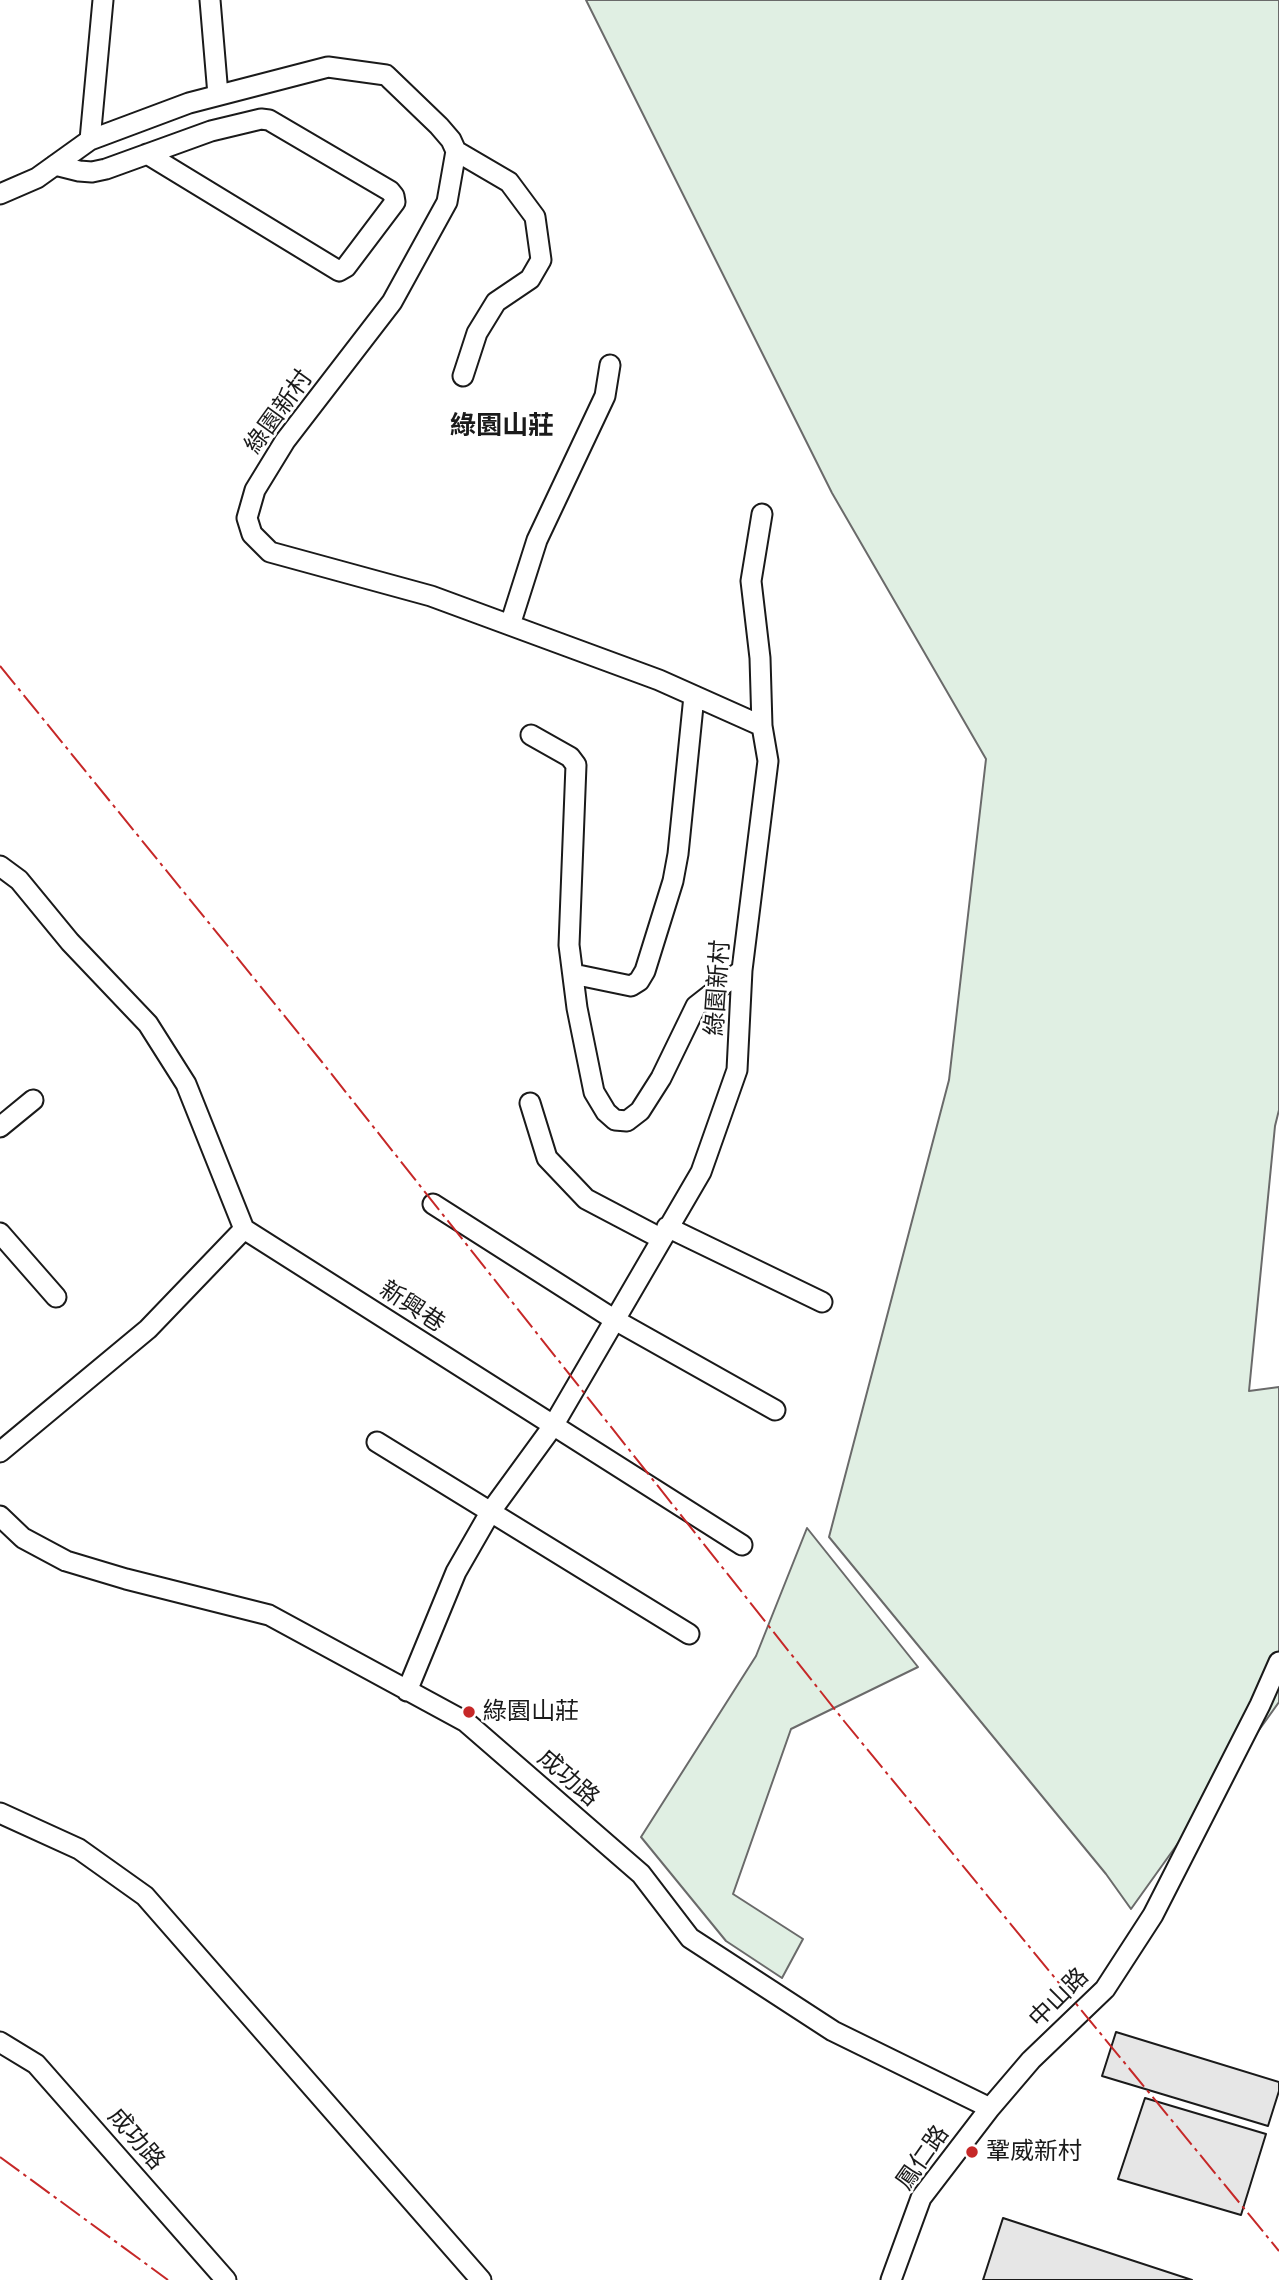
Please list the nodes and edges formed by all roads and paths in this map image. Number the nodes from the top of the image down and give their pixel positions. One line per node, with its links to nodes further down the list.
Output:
1 (103, 0): 4 (street)
2 (210, 0): 3 (street)
3 (218, 95): 4 (street); 5 (street)
4 (90, 140): 7 (street)
5 (456, 151): 10 (street); 12 (street, 綠園新村)
6 (147, 154): 6 (street); 7 (street)
7 (55, 165): 8 (street)
8 (0, 194)
9 (610, 365): 12 (street)
10 (463, 376)
11 (762, 514): 14 (street, 綠園新村)
12 (510, 625): 13 (street, 綠園新村)
13 (694, 696): 14 (street, 綠園新村); 18 (street)
14 (762, 726): 17 (street, 綠園新村)
15 (531, 736): 18 (street)
16 (0, 866): 23 (street)
17 (742, 970): 18 (street); 25 (street, 綠園新村)
18 (573, 974)
19 (33, 1100): 21 (street)
20 (530, 1103): 25 (street)
21 (0, 1127)
22 (433, 1204): 28 (street)
23 (244, 1229): 30 (street, 新興巷); 32 (street)
24 (0, 1233): 26 (street)
25 (665, 1233): 27 (street); 28 (street, 綠園新村)
26 (56, 1297)
27 (822, 1302)
28 (615, 1320): 29 (street); 30 (street)
29 (775, 1410)
30 (553, 1426): 33 (street); 35 (street, 新興巷)
31 (377, 1441): 33 (street)
32 (0, 1452)
33 (491, 1511): 36 (street); 38 (street)
34 (0, 1516): 38 (street, 成功路)
35 (742, 1545)
36 (689, 1634)
37 (1279, 1662): 41 (street, 中山路)
38 (407, 1691): 41 (street, 成功路)
39 (0, 1813): 43 (street)
40 (0, 2042): 42 (street, 成功路)
41 (990, 2108): 44 (street, 鳳仁路)
42 (226, 2280)
43 (481, 2280)
44 (891, 2280)

